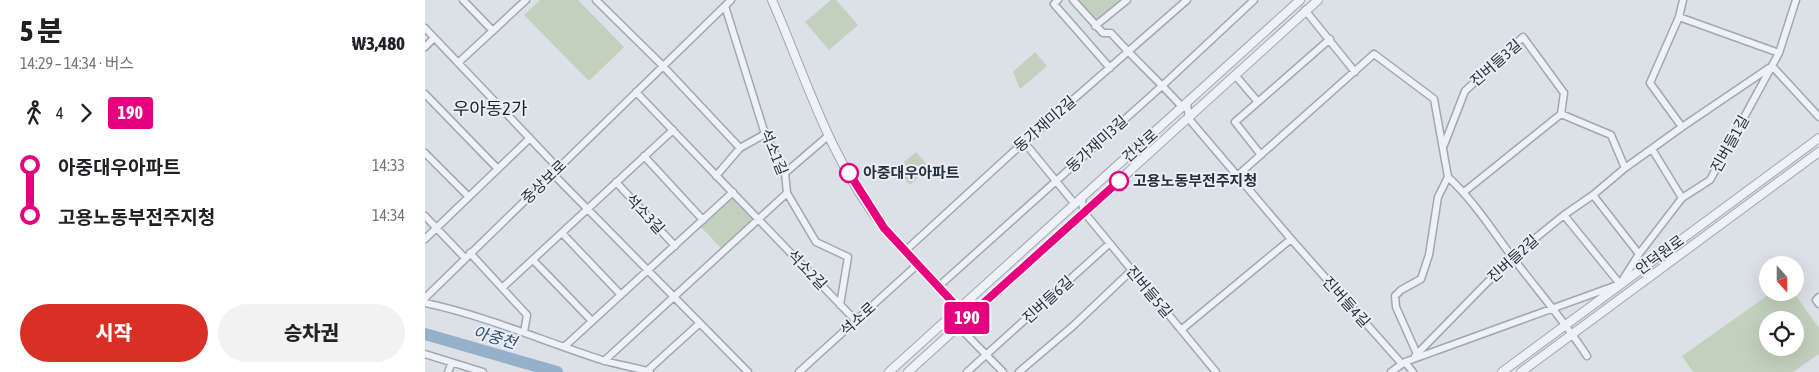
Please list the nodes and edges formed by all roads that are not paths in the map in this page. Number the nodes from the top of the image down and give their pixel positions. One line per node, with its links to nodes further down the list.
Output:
1 (526, 0): 21 (street)
2 (596, 0): 28 (street)
3 (731, 0): 16 (street, 중상보로)
4 (772, 0): 44 (street)
5 (1058, 0): 30 (street)
6 (1073, 0): 19 (street)
7 (1127, 0): 19 (street)
8 (1187, 0): 25 (street, 동가재미2길)
9 (1254, 0): 33 (street, 동가재미3길)
10 (1300, 0): 37 (street, 건산로)
11 (1304, 0): 17 (street)
12 (1318, 0): 17 (street, 건산로)
13 (1683, 0): 18 (street)
14 (1796, 0): 26 (street, 진버들1길)
15 (465, 1): 21 (street)
16 (725, 6): 28 (street, 중상보로); 43 (street, 석소1길)
17 (1305, 10): 23 (street); 32 (street, 건산로)
18 (1679, 16): 26 (street); 41 (street)
19 (1095, 26): 25 (street)
20 (425, 28): 22 (street)
21 (493, 31): 27 (street)
22 (434, 38): 24 (street); 27 (street)
23 (1329, 39): 31 (street); 36 (street)
24 (425, 48)
25 (1128, 52): 30 (street, 동가재미2길); 33 (street)
26 (1779, 53): 29 (street, 진버들1길)
27 (458, 63): 45 (street)
28 (663, 66): 34 (street, 중상보로); 49 (street)
29 (1773, 66): 39 (street); 41 (street, 진버들2길); 71 (street, 진버들1길)
30 (1110, 68): 47 (street, 동가재미2길)
31 (1355, 72): 48 (street); 53 (street)
32 (1235, 75): 36 (street); 40 (street, 건산로)
33 (1163, 85): 37 (street); 63 (street, 동가재미3길)
34 (636, 92): 42 (street, 석소2길); 55 (street, 중상보로)
35 (425, 94): 57 (street)
36 (1258, 102): 53 (street)
37 (1185, 106): 40 (street); 70 (street, 건산로)
38 (1561, 114): 48 (street, 진버들3길); 56 (street); 66 (street)
39 (1819, 117)
40 (1189, 119): 61 (street, 진버들4길); 74 (street, 건산로)
41 (1682, 127): 50 (street, 진버들2길)
42 (673, 130): 54 (street); 60 (street, 석소2길)
43 (765, 134): 49 (street); 58 (street, 석소1길)
44 (828, 136): 58 (street); 85 (street)
45 (530, 138): 55 (street); 57 (street)
46 (1819, 138): 93 (street, 안덕원로)
47 (1024, 142): 63 (street); 85 (street, 동가재미2길)
48 (1443, 146): 62 (street)
49 (740, 148): 60 (street)
50 (1652, 149): 56 (street, 진버들2길); 71 (street)
51 (1819, 152): 112 (street, 안덕원로)
52 (425, 153): 69 (street)
53 (1261, 155): 61 (street)
54 (644, 156): 64 (street, 석소3길); 78 (street)
55 (558, 168): 59 (street, 중상보로)
56 (1625, 168): 68 (street, 진버들2길)
57 (498, 169): 69 (street)
58 (785, 173): 67 (street, 석소1길)
59 (553, 174): 73 (street); 87 (street, 중상보로)
60 (716, 176): 65 (street, 석소2길)
61 (1237, 176): 82 (street, 진버들4길)
62 (1448, 177): 66 (street); 115 (street)
63 (1056, 180): 72 (street); 94 (street, 동가재미3길)
64 (616, 182): 73 (street, 석소3길); 84 (street, 석소3길)
65 (733, 192): 77 (street, 석소2길); 78 (street)
66 (1465, 192): 88 (street)
67 (787, 193): 77 (street); 102 (street, 석소1길)
68 (1593, 195): 75 (street, 진버들2길); 86 (street)
69 (469, 197): 79 (street)
70 (1082, 197): 72 (street, 건산로); 74 (street)
71 (1682, 198): 86 (street, 진버들1길)
72 (1074, 203): 104 (street, 건산로)
73 (587, 209): 80 (street, 석소3길); 91 (street)
74 (1083, 211): 83 (street, 진버들5길); 109 (street, 건산로)
75 (1565, 215): 88 (street, 진버들2길); 93 (street)
76 (425, 216): 79 (street)
77 (758, 219): 97 (street); 102 (street, 석소2길)
78 (703, 220): 84 (street, 석소3길)
79 (436, 228): 81 (street); 87 (street)
80 (562, 232): 89 (street, 석소3길); 96 (street)
81 (425, 239)
82 (1291, 239): 110 (street); 119 (street, 진버들4길)
83 (1109, 244): 92 (street, 진버들5길); 116 (street, 진버들6길)
84 (675, 246): 91 (street, 석소3길)
85 (905, 252): 90 (street)
86 (1639, 254): 93 (street, 진버들1길)
87 (467, 255): 95 (street); 99 (street, 중상보로)
88 (1512, 257): 103 (street); 115 (street, 진버들2길)
89 (533, 260): 95 (street, 석소3길); 106 (street)
90 (917, 266): 94 (street); 105 (street, 석소로)
91 (648, 270): 96 (street, 석소3길); 97 (street)
92 (1131, 270): 110 (street, 진버들5길); 130 (street)
93 (1620, 284): 103 (street); 108 (street, 안덕원로)
94 (939, 286): 104 (street)
95 (502, 288): 111 (street)
96 (621, 295): 106 (street, 석소3길)
97 (674, 297): 107 (street); 118 (street)
98 (1819, 297): 101 (street)
99 (425, 298)
100 (425, 303): 111 (street)
101 (1819, 304)
102 (840, 305): 105 (street, 석소2길)
103 (1551, 307): 108 (street); 119 (street)
104 (959, 309): 109 (street); 126 (street, 건산로)
105 (856, 321): 125 (street, 석소로)
106 (592, 322): 113 (street, 석소3길)
107 (700, 323): 121 (street); 124 (street)
108 (1565, 325): 112 (street); 134 (street, 안덕원로)
109 (958, 326): 116 (street); 127 (street, 건산로)
110 (1181, 330): 131 (street, 진버들5길)
111 (524, 332): 113 (street)
112 (1573, 334): 117 (street); 135 (street, 안덕원로)
113 (564, 347): 118 (street)
114 (425, 354): 120 (street)
115 (1417, 354): 119 (street, 진버들2길)
116 (986, 355): 128 (street, 진버들6길); 129 (street)
117 (1587, 356)
118 (604, 361): 121 (street)
119 (1406, 362): 132 (street); 133 (street, 진버들4길)
120 (452, 363): 122 (street); 123 (street)
121 (649, 371)
122 (449, 372)
123 (483, 372)
124 (748, 372)
125 (799, 372)
126 (889, 372)
127 (908, 372)
128 (967, 372)
129 (1003, 372)
130 (1019, 372)
131 (1216, 372)
132 (1391, 372)
133 (1413, 372)
134 (1502, 372)
135 (1521, 372)

